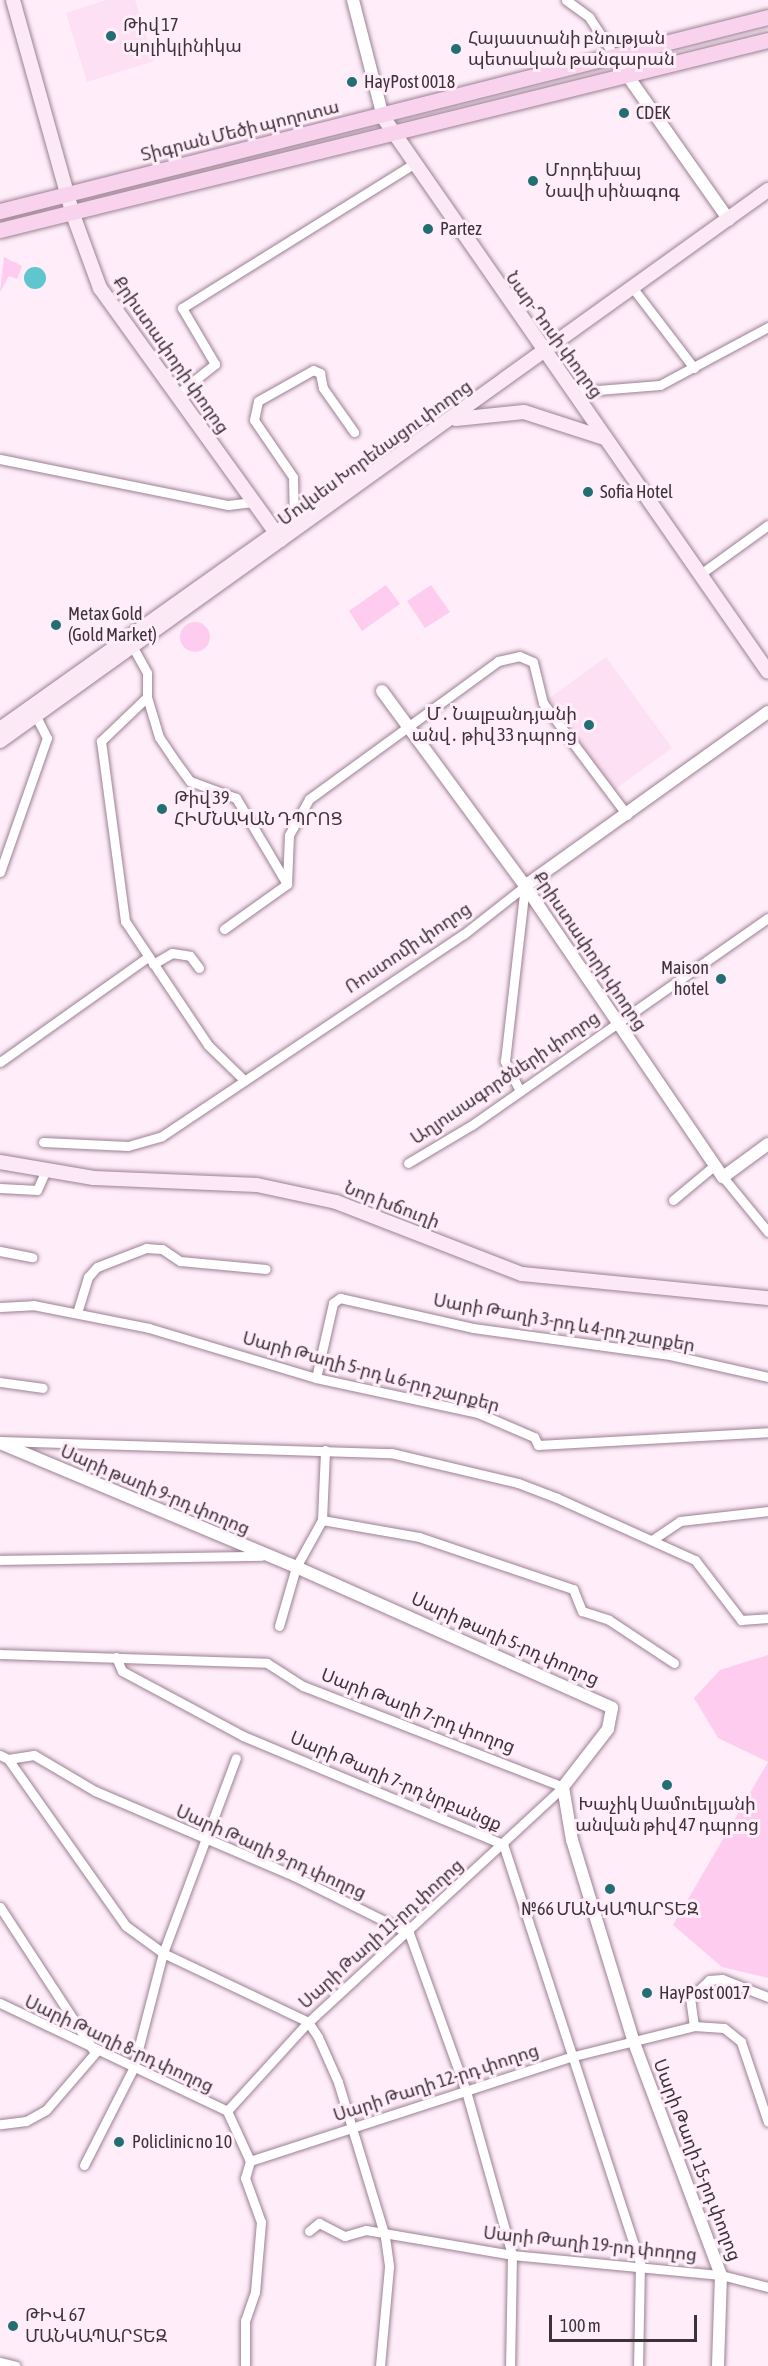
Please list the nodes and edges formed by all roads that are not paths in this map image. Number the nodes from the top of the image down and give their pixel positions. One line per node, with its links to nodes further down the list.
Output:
1 (13, 0): 12 (main road, Քրիստափորի փողոց)
2 (354, 0): 8 (street, Նար-Դոսի փողոց)
3 (566, 0): 6 (street)
4 (768, 17): 6 (main road, Տիգրան Մեծի պողոտա)
5 (768, 40): 7 (main road, Տիգրան Մեծի պողոտա)
6 (614, 55): 7 (street); 8 (main road, Տիգրան Մեծի պողոտա)
7 (627, 75): 9 (main road, Տիգրան Մեծի պողոտա); 15 (street)
8 (383, 117): 9 (main road, Նար-Դոսի փողոց); 12 (main road, Տիգրան Մեծի պողոտա)
9 (390, 133): 10 (main road, Նար-Դոսի փողոց); 14 (main road, Տիգրան Մեծի պողոտա)
10 (412, 165): 19 (main road, Նար-Դոսի փողոց); 22 (street)
11 (768, 188): 15 (main road, Մովսես Խորենացու փողոց)
12 (68, 195): 13 (main road, Տիգրան Մեծի պողոտա); 14 (main road, Քրիստափորի փողոց)
13 (0, 211)
14 (72, 212): 16 (main road, Տիգրան Մեծի պողոտա); 22 (main road, Քրիստափորի փողոց)
15 (728, 219): 17 (main road, Մովսես Խորենացու փողոց)
16 (0, 230)
17 (633, 289): 19 (main road, Մովսես Խորենացու փողոց); 20 (street)
18 (768, 327): 20 (street)
19 (542, 349): 21 (main road, Նար-Դոսի փողոց); 23 (main road, Մովսես Խորենացու փողոց); 28 (main road, Մովսես Խորենացու փողոց)
20 (694, 368): 21 (street)
21 (573, 392): 25 (main road, Նար-Դոսի փողոց)
22 (176, 395): 27 (main road, Քրիստափորի փողոց)
23 (452, 419): 25 (main road); 30 (main road, Մովսես Խորենացու փողոց)
24 (354, 432): 28 (street)
25 (604, 438): 31 (main road, Նար-Դոսի փողոց)
26 (0, 459): 27 (street)
27 (253, 502): 30 (main road, Քրիստափորի փողոց)
28 (294, 519): 30 (main road, Մովսես Խորենացու փողոց)
29 (768, 525): 31 (street)
30 (279, 537): 32 (main road, Մովսես Խորենացու փողոց)
31 (699, 575): 33 (main road, Նար-Դոսի փողոց)
32 (130, 642): 35 (street); 36 (main road, Մովսես Խորենացու փողոց)
33 (768, 672)
34 (382, 691): 38 (street, Քրիստափորի փողոց)
35 (147, 697): 43 (street); 47 (street)
36 (34, 712): 39 (main road, Մովսես Խորենացու փողոց); 40 (main road, Մովսես Խորենացու փողոց); 42 (street)
37 (768, 712): 41 (street, Ռոստոմի փողոց)
38 (407, 725): 41 (street); 43 (street); 44 (street, Քրիստափորի փողոց)
39 (1, 726)
40 (0, 741)
41 (627, 815): 44 (street, Ռոստոմի փողոց)
42 (0, 872)
43 (286, 884): 46 (street)
44 (525, 886): 49 (street, Քրիստափորի փողոց); 51 (street, Ռոստոմի փողոց); 52 (street)
45 (768, 918): 49 (street, Աղյուսագործների փողոց)
46 (224, 929)
47 (151, 961): 48 (street); 50 (street); 51 (street)
48 (199, 968)
49 (617, 1023): 52 (street, Աղյուսագործների փողոց); 57 (street, Քրիստափորի փողոց)
50 (0, 1062)
51 (244, 1080): 53 (street, Ռոստոմի փողոց)
52 (520, 1091): 56 (street, Աղյուսագործների փողոց)
53 (43, 1142)
54 (768, 1144): 59 (street)
55 (0, 1162): 58 (main road, Նոր խճուղի)
56 (408, 1163)
57 (715, 1165): 59 (street, Քրիստափորի փողոց); 61 (street)
58 (45, 1172): 60 (street); 67 (main road, Նոր խճուղի)
59 (723, 1177): 62 (street, Քրիստափորի փողոց)
60 (0, 1188)
61 (673, 1200)
62 (768, 1232)
63 (0, 1251): 64 (street)
64 (32, 1257)
65 (266, 1269): 70 (street)
66 (768, 1292): 67 (street)
67 (750, 1295): 68 (main road, Նոր խճուղի)
68 (768, 1298)
69 (0, 1307): 70 (street, Սարի Թաղի 5-րդ և 6-րդ շարքեր)
70 (77, 1313): 72 (street, Սարի Թաղի 5-րդ և 6-րդ շարքեր)
71 (768, 1377): 72 (street, Սարի Թաղի 3-րդ և 4-րդ շարքեր)
72 (316, 1378): 75 (street, Սարի Թաղի 5-րդ և 6-րդ շարքեր)
73 (0, 1382): 74 (street)
74 (43, 1388)
75 (768, 1432)
76 (0, 1442): 77 (street); 81 (street, Սարի թաղի 9-րդ փողոց)
77 (325, 1450): 79 (street); 80 (street)
78 (768, 1511): 80 (street)
79 (322, 1520): 83 (street); 88 (street)
80 (652, 1540): 84 (street)
81 (261, 1556): 82 (street); 83 (street, Սարի թաղի 9-րդ փողոց)
82 (0, 1560)
83 (296, 1567): 85 (street); 91 (street, Սարի թաղի 5-րդ փողոց)
84 (768, 1618)
85 (279, 1626)
86 (0, 1654): 87 (street, Սարի Թաղի 7-րդ փողոց)
87 (116, 1657): 91 (street, Սարի Թաղի 7-րդ փողոց); 93 (street, Սարի Թաղի 7-րդ նրբանցք)
88 (674, 1663)
89 (4, 1757): 92 (street, Սարի Թաղի 9-րդ փողոց); 96 (street)
90 (236, 1758): 92 (street)
91 (563, 1787): 93 (street, Սարի Թաղի 11-րդ փողոց); 101 (street)
92 (208, 1840): 95 (street, Սարի Թաղի 9-րդ փողոց); 96 (street)
93 (503, 1844): 95 (street, Սարի Թաղի 11-րդ փողոց); 103 (street, Սարի Թաղի 7-րդ նրբանցք)
94 (0, 1907): 102 (street)
95 (409, 1933): 99 (street, Սարի Թաղի 11-րդ փողոց); 105 (street)
96 (163, 1953): 99 (street); 104 (street)
97 (768, 1997): 100 (street)
98 (0, 2003): 102 (street, Սարի Թաղի 8-րդ փողոց)
99 (308, 2022): 106 (street, Սարի Թաղի 11-րդ փողոց); 109 (street)
100 (694, 2026): 101 (street, Սարի Թաղի 12-րդ փողոց); 107 (street, Սարի Թաղի 12-րդ փողոց)
101 (633, 2040): 103 (street, Սարի Թաղի 12-րդ փողոց); 116 (street, Սարի Թաղի 15-րդ փողոց)
102 (95, 2053): 104 (street, Սարի Թաղի 8-րդ փողոց); 108 (street)
103 (570, 2057): 105 (street, Սարի Թաղի 12-րդ փողոց); 115 (street, Սարի Թաղի 7-րդ նրբանցք)
104 (133, 2069): 106 (street, Սարի Թաղի 8-րդ փողոց); 111 (street)
105 (466, 2091): 109 (street, Սարի Թաղի 12-րդ փողոց); 114 (street)
106 (227, 2112): 110 (street)
107 (768, 2122)
108 (0, 2124)
109 (351, 2128): 110 (street, Սարի Թաղի 12-րդ փողոց); 113 (street)
110 (250, 2161): 120 (street)
111 (84, 2165)
112 (309, 2231): 113 (street, Սարի Թաղի 19-րդ փողոց)
113 (385, 2236): 114 (street, Սարի Թաղի 19-րդ փողոց); 121 (street)
114 (512, 2255): 115 (street, Սարի Թաղի 19-րդ փողոց); 122 (street)
115 (640, 2264): 116 (street, Սարի Թաղի 19-րդ փողոց); 123 (street, Սարի Թաղի 7-րդ նրբանցք)
116 (721, 2275): 117 (street, Սարի Թաղի 19-րդ փողոց); 124 (street, Սարի Թաղի 15-րդ փողոց)
117 (768, 2288)
118 (0, 2362): 119 (street)
119 (16, 2366)
120 (245, 2366)
121 (380, 2366)
122 (510, 2366)
123 (638, 2366)
124 (718, 2366)

